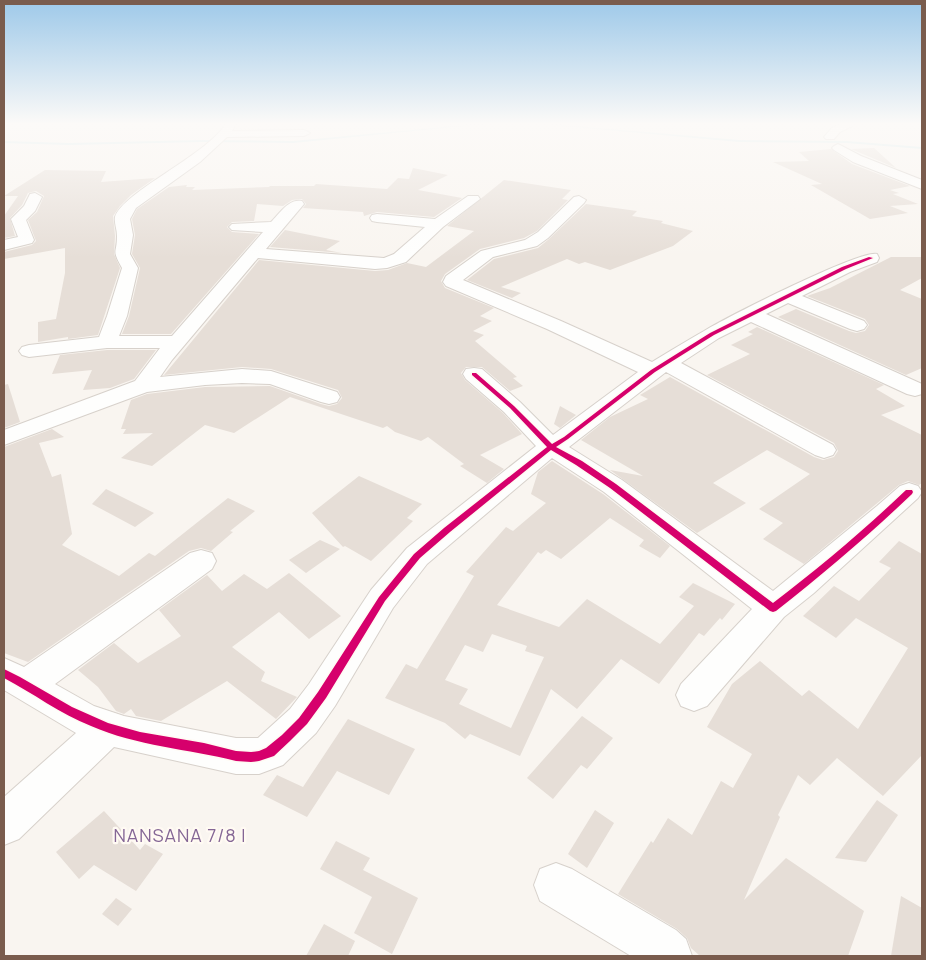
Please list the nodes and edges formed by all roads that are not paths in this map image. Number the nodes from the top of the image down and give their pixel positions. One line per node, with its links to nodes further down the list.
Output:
1 (181, 169): 18 (street)
2 (882, 169): 3 (street)
3 (922, 185)
4 (34, 197): 12 (street)
5 (473, 199): 9 (street)
6 (579, 200): 21 (street)
7 (297, 204): 11 (street)
8 (377, 218): 9 (street)
9 (438, 224): 13 (street)
10 (237, 227): 11 (street)
11 (275, 227): 13 (street)
12 (4, 244)
13 (254, 253): 19 (street)
14 (871, 258): 15 (street)
15 (788, 298): 16 (street); 17 (street)
16 (750, 314): 21 (street); 24 (street)
17 (856, 326)
18 (107, 342): 19 (street); 20 (street)
19 (178, 342): 23 (street)
20 (29, 351)
21 (659, 367): 27 (street); 28 (street)
22 (474, 374): 27 (street)
23 (144, 386): 25 (street); 26 (street)
24 (915, 389)
25 (329, 398)
26 (4, 438)
27 (551, 447): 31 (street); 34 (street)
28 (824, 450)
29 (909, 492): 31 (street)
30 (201, 561): 32 (street)
31 (772, 608): 33 (street)
32 (16, 678): 34 (street)
33 (694, 695)
34 (108, 728): 35 (street)
35 (4, 824)
36 (556, 885): 37 (street)
37 (669, 956)

